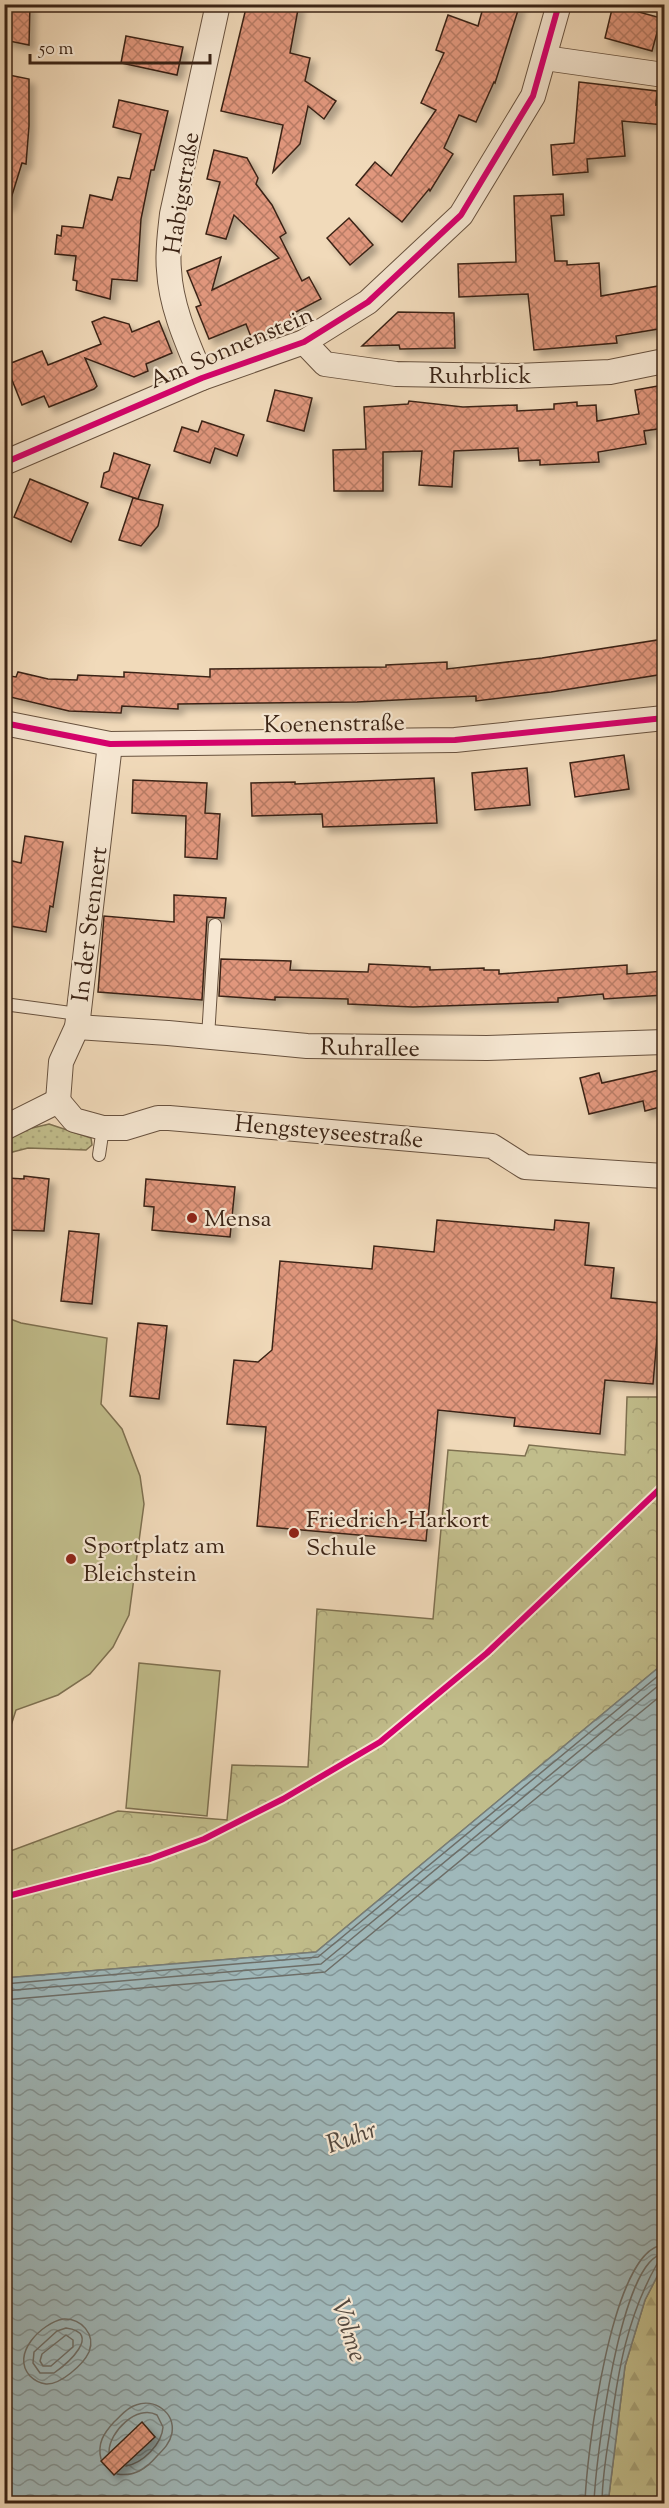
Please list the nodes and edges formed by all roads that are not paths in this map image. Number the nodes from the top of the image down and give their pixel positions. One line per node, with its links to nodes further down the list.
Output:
1 (218, 4): 7 (street, Habigstraße)
2 (559, 4): 3 (street, Am Sonnenstein)
3 (545, 58): 4 (street); 5 (street, Am Sonnenstein)
4 (664, 75)
5 (304, 342): 6 (street, Ruhrblick); 7 (street, Am Sonnenstein)
6 (664, 361)
7 (202, 378): 8 (street, Am Sonnenstein)
8 (4, 463)
9 (664, 718): 11 (street, Koenenstraße)
10 (4, 723): 11 (street, Koenenstraße)
11 (110, 744): 14 (street, In der Stennert)
12 (215, 925): 15 (lane)
13 (4, 1004): 14 (lane)
14 (78, 1020): 15 (street, Ruhrallee); 17 (street, In der Stennert)
15 (208, 1037): 16 (street, Ruhrallee)
16 (664, 1042)
17 (58, 1101): 18 (street); 19 (street, Hengsteyseestraße)
18 (4, 1128)
19 (103, 1128): 20 (lane); 21 (street, Hengsteyseestraße)
20 (99, 1155)
21 (664, 1176)

